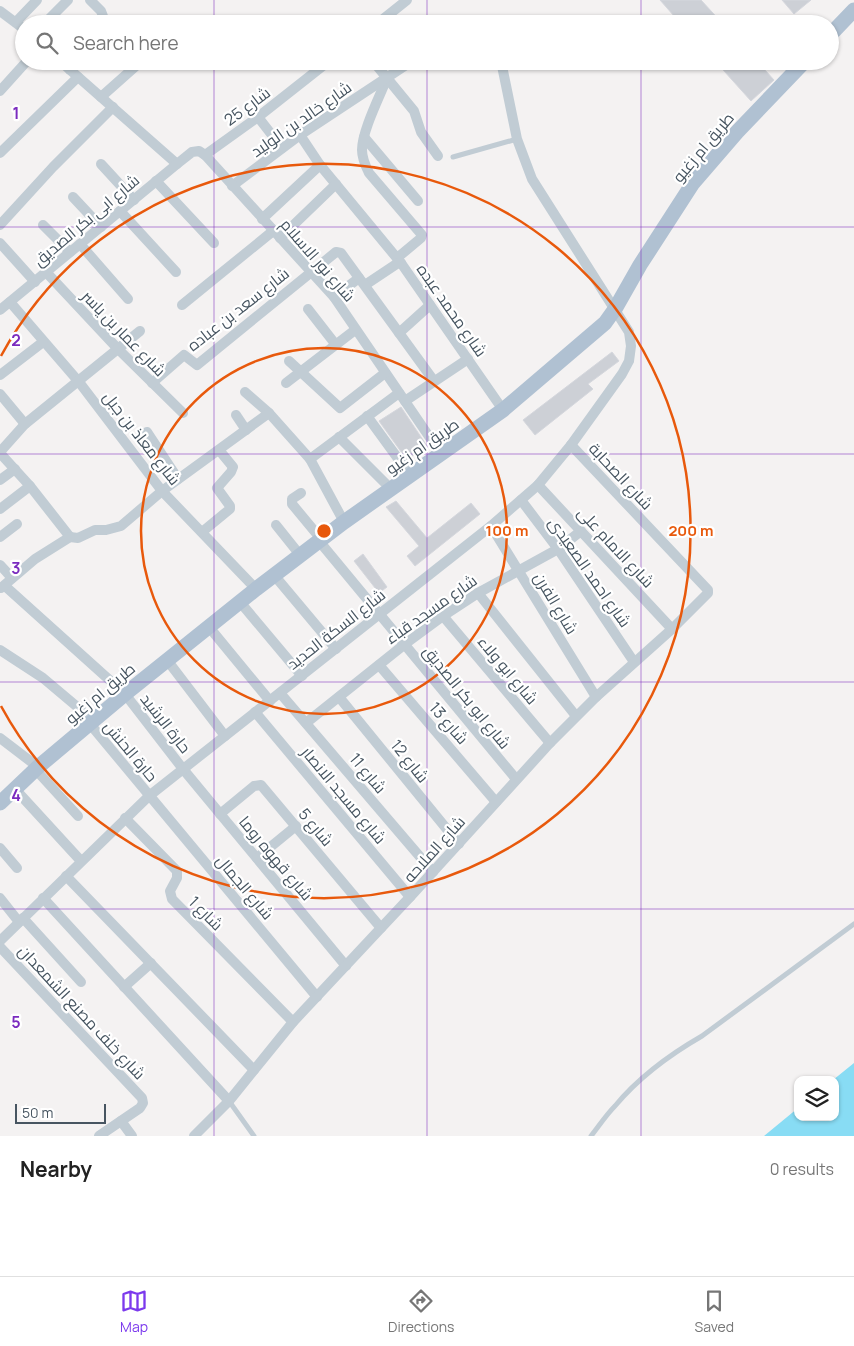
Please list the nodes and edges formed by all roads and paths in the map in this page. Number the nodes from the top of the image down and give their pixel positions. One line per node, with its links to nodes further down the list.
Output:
1 (37, 0): 7 (street)
2 (68, 0): 8 (street)
3 (90, 0): 9 (street)
4 (407, 0): 10 (street)
5 (854, 10): 12 (main road)
6 (2, 15): 11 (street)
7 (27, 15)
8 (53, 15)
9 (103, 15)
10 (388, 15)
11 (15, 23)
12 (839, 26)
13 (19, 70): 24 (street)
14 (70, 70): 22 (street)
15 (75, 70): 22 (street)
16 (131, 70): 25 (street)
17 (318, 70): 27 (street, شارع 25)
18 (381, 70): 23 (street)
19 (399, 70): 23 (street, شارع خالد بن الوليد)
20 (503, 70): 30 (street, شارع السكة الحديد)
21 (796, 70): 67 (main road, طريق ام زغيو)
22 (74, 73): 25 (street); 32 (street)
23 (387, 78): 28 (street, شارع خالد بن الوليد); 29 (street); 34 (street)
24 (0, 91)
25 (101, 97): 26 (street)
26 (112, 107): 37 (street); 47 (street)
27 (258, 117): 31 (street); 33 (street, شارع 25)
28 (300, 135): 31 (street, شارع خالد بن الوليد); 38 (street)
29 (364, 137): 44 (street); 55 (street)
30 (517, 138): 35 (lane); 67 (street, شارع السكة الحديد)
31 (282, 148): 41 (street, شارع خالد بن الوليد)
32 (0, 153)
33 (205, 155): 37 (street, شارع ابى بكر الصديق); 41 (street, شارع نور الاسلام)
34 (438, 156)
35 (453, 157)
36 (101, 164): 43 (street)
37 (177, 164): 39 (street, شارع ابى بكر الصديق)
38 (320, 165): 40 (street); 46 (street)
39 (156, 181): 43 (street, شارع ابى بكر الصديق); 52 (street)
40 (336, 184): 50 (street); 55 (street)
41 (232, 186): 46 (street, شارع نور الاسلام)
42 (73, 197): 49 (street)
43 (134, 200): 45 (street, شارع ابى بكر الصديق)
44 (418, 201)
45 (120, 211): 49 (street, شارع ابى بكر الصديق); 58 (street)
46 (262, 218): 50 (street, شارع نور الاسلام)
47 (0, 225)
48 (44, 225): 54 (street)
49 (101, 227): 53 (street, شارع ابى بكر الصديق)
50 (276, 234): 56 (street, شارع نور الاسلام); 64 (street)
51 (0, 243): 59 (street)
52 (214, 243)
53 (80, 244): 54 (street, شارع ابى بكر الصديق); 62 (street)
54 (70, 252): 57 (street, شارع ابى بكر الصديق)
55 (399, 261): 60 (street, شارع محمد عبده); 65 (street, شارع محمد عبده)
56 (310, 271): 60 (street); 61 (street, شارع نور الاسلام); 82 (street, شارع سعد بن عباده)
57 (46, 272): 59 (street, شارع ابى بكر الصديق); 74 (street, شارع عمار بن ياسر)
58 (176, 272)
59 (35, 282): 63 (street, شارع ابى بكر الصديق)
60 (362, 282): 61 (street, شارع محمد عبده); 71 (street)
61 (334, 297): 69 (street, شارع نور الاسلام)
62 (128, 298)
63 (10, 302): 68 (street, شارع ابى بكر الصديق); 72 (street, شارع معاذ بن جبل)
64 (182, 305)
65 (430, 305): 71 (street); 75 (street, شارع محمد عبده)
66 (308, 309): 73 (street)
67 (615, 309): 87 (main road, طريق ام زغيو); 96 (street, شارع السكة الحديد)
68 (0, 310)
69 (355, 330): 73 (street); 78 (street, شارع نور الاسلام)
70 (140, 331): 74 (street)
71 (399, 333): 80 (street)
72 (43, 342): 79 (street); 81 (street, شارع معاذ بن جبل)
73 (336, 345): 77 (street)
74 (118, 349): 81 (street); 82 (street, شارع عمار بن ياسر)
75 (468, 359): 80 (street); 87 (street, شارع محمد عبده)
76 (289, 360): 77 (street)
77 (301, 372): 78 (street); 83 (street)
78 (385, 373): 86 (street, شارع نور الاسلام)
79 (0, 375)
80 (434, 381): 86 (street)
81 (79, 382): 92 (street); 108 (street, شارع معاذ بن جبل)
82 (152, 383): 88 (street, شارع عمار بن ياسر)
83 (286, 383)
84 (245, 392): 89 (street)
85 (0, 394): 92 (street)
86 (402, 397): 91 (street); 99 (street, شارع نور الاسلام)
87 (503, 410): 99 (main road, طريق ام زغيو)
88 (183, 413)
89 (269, 413): 93 (street); 100 (street)
90 (236, 415): 93 (street)
91 (367, 416): 95 (street); 102 (street)
92 (25, 424): 98 (street)
93 (246, 430): 97 (street)
94 (148, 432): 103 (street)
95 (340, 437): 100 (street); 107 (street)
96 (571, 445): 105 (street, شارع السكة الحديد); 128 (street, شارع الصحابة)
97 (219, 450): 103 (street); 117 (street)
98 (0, 452): 101 (street)
99 (441, 454): 102 (main road, طريق ام زغيو)
100 (310, 458): 112 (street)
101 (15, 469): 104 (street); 106 (street)
102 (410, 475): 107 (main road, طريق ام زغيو)
103 (178, 479): 108 (street)
104 (0, 480)
105 (538, 485): 110 (street, شارع السكة الحديد); 116 (street, شارع الامام على)
106 (30, 486): 111 (street); 118 (street)
107 (391, 489): 112 (main road, طريق ام زغيو)
108 (162, 490): 117 (street, شارع معاذ بن جبل); 118 (street)
109 (301, 492): 120 (street, شارع ابو بكر الصديق)
110 (521, 500): 115 (street, شارع السكة الحديد); 121 (street, شارع احمد الصعيدى)
111 (0, 509)
112 (344, 522): 120 (main road, طريق ام زغيو)
113 (17, 524): 119 (street)
114 (276, 525): 122 (street)
115 (491, 526): 124 (street, شارع الفرن); 131 (street, شارع السكة الحديد)
116 (581, 531): 121 (street, شارع مسجد قباء); 134 (street, شارع الامام على)
117 (202, 532): 127 (street, شارع معاذ بن جبل)
118 (70, 537): 126 (street)
119 (0, 538)
120 (320, 540): 122 (main road, طريق ام زغيو); 131 (street, شارع ابو بكر الصديق)
121 (558, 549): 124 (street, شارع مسجد قباء); 139 (street, شارع احمد الصعيدى)
122 (300, 555): 125 (main road, طريق ام زغيو)
123 (0, 565): 126 (street, حارة الرشيد)
124 (519, 571): 129 (street, شارع مسجد قباء); 145 (street, شارع الفرن)
125 (274, 575): 127 (main road, طريق ام زغيو); 136 (street)
126 (5, 584): 143 (street, حارة الرشيد)
127 (256, 589): 130 (main road, طريق ام زغيو)
128 (708, 593): 134 (street, شارع الملاحه)
129 (478, 594): 132 (street, شارع مسجد قباء); 148 (street)
130 (240, 602): 133 (main road, طريق ام زغيو); 141 (street)
131 (380, 614): 135 (street, شارع ابو بكر الصديق); 136 (street, شارع السكة الحديد)
132 (443, 616): 135 (street, شارع مسجد قباء); 153 (street, شارع ابو ولاء)
133 (209, 627): 138 (main road, طريق ام زغيو); 146 (street)
134 (672, 629): 139 (street, شارع الملاحه)
135 (405, 644): 140 (street, شارع مسجد قباء); 156 (street, شارع ابو بكر الصديق)
136 (336, 649): 141 (street, شارع السكة الحديد)
137 (0, 650): 149 (street)
138 (167, 660): 143 (main road, طريق ام زغيو); 151 (street)
139 (634, 662): 145 (street, شارع الملاحه)
140 (379, 665): 144 (street, شارع مسجد قباء); 159 (street, شارع 13)
141 (302, 676): 142 (street, شارع السكة الحديد)
142 (280, 692): 146 (street, شارع السكة الحديد); 150 (street, شارع 11)
143 (125, 694): 149 (main road, طريق ام زغيو); 155 (street, حارة الرشيد)
144 (339, 697): 150 (street, شارع مسجد قباء); 165 (street, شارع 12)
145 (596, 697): 148 (street, شارع الملاحه)
146 (270, 701): 147 (street, شارع السكة الحديد)
147 (255, 712): 151 (street, شارع السكة الحديد); 172 (street, شارع مسجد الانصار)
148 (576, 716): 153 (street, شارع الملاحه)
149 (92, 723): 154 (main road, طريق ام زغيو); 158 (street, حارة الحنش)
150 (306, 723): 170 (street, شارع 11)
151 (225, 736): 155 (street, شارع السكة الحديد)
152 (0, 738): 154 (street)
153 (550, 743): 156 (street, شارع الملاحه)
154 (37, 769): 157 (main road, طريق ام زغيو); 162 (street)
155 (183, 769): 158 (street, شارع السكة الحديد); 161 (street, شارع قهوه روما)
156 (516, 779): 159 (street, شارع الملاحه)
157 (15, 789): 160 (main road, طريق ام زغيو); 168 (street)
158 (149, 796): 163 (street, شارع السكة الحديد); 184 (street, شارع الجمال)
159 (496, 802): 165 (street, شارع الملاحه)
160 (0, 803)
161 (220, 814): 164 (street, شارع 5); 167 (street, شارع قهوه روما)
162 (78, 816)
163 (126, 818): 168 (street, شارع السكة الحديد); 185 (street, شارع 1)
164 (296, 826): 167 (street); 177 (street, شارع 5)
165 (459, 844): 170 (street, شارع الملاحه)
166 (0, 848): 169 (street)
167 (257, 858): 181 (street, شارع قهوه روما)
168 (81, 861): 171 (street, شارع السكة الحديد)
169 (17, 868)
170 (433, 872): 172 (street, شارع الملاحه)
171 (66, 876): 174 (street, شارع السكة الحديد); 180 (street)
172 (410, 897): 177 (street, شارع الملاحه)
173 (0, 898): 175 (street)
174 (43, 898): 175 (street, شارع السكة الحديد); 183 (street)
175 (21, 920): 178 (street, شارع السكة الحديد); 182 (street)
176 (854, 924): 193 (lane)
177 (381, 928): 181 (street, شارع الملاحه)
178 (0, 941)
179 (0, 947): 188 (street, شارع خلف مصنع الشمعدان)
180 (151, 963): 183 (street); 186 (street)
181 (346, 966): 184 (street, شارع الملاحه)
182 (81, 982)
183 (124, 986): 187 (street)
184 (317, 997): 185 (street, شارع الملاحه)
185 (293, 1022): 186 (street, شارع الملاحه)
186 (254, 1070): 187 (street, شارع الملاحه)
187 (229, 1101): 191 (street, شارع الملاحه); 192 (lane)
188 (121, 1121): 189 (street, شارع خلف مصنع الشمعدان); 190 (street)
189 (100, 1136)
190 (132, 1136)
191 (194, 1136)
192 (254, 1136)
193 (591, 1136)

